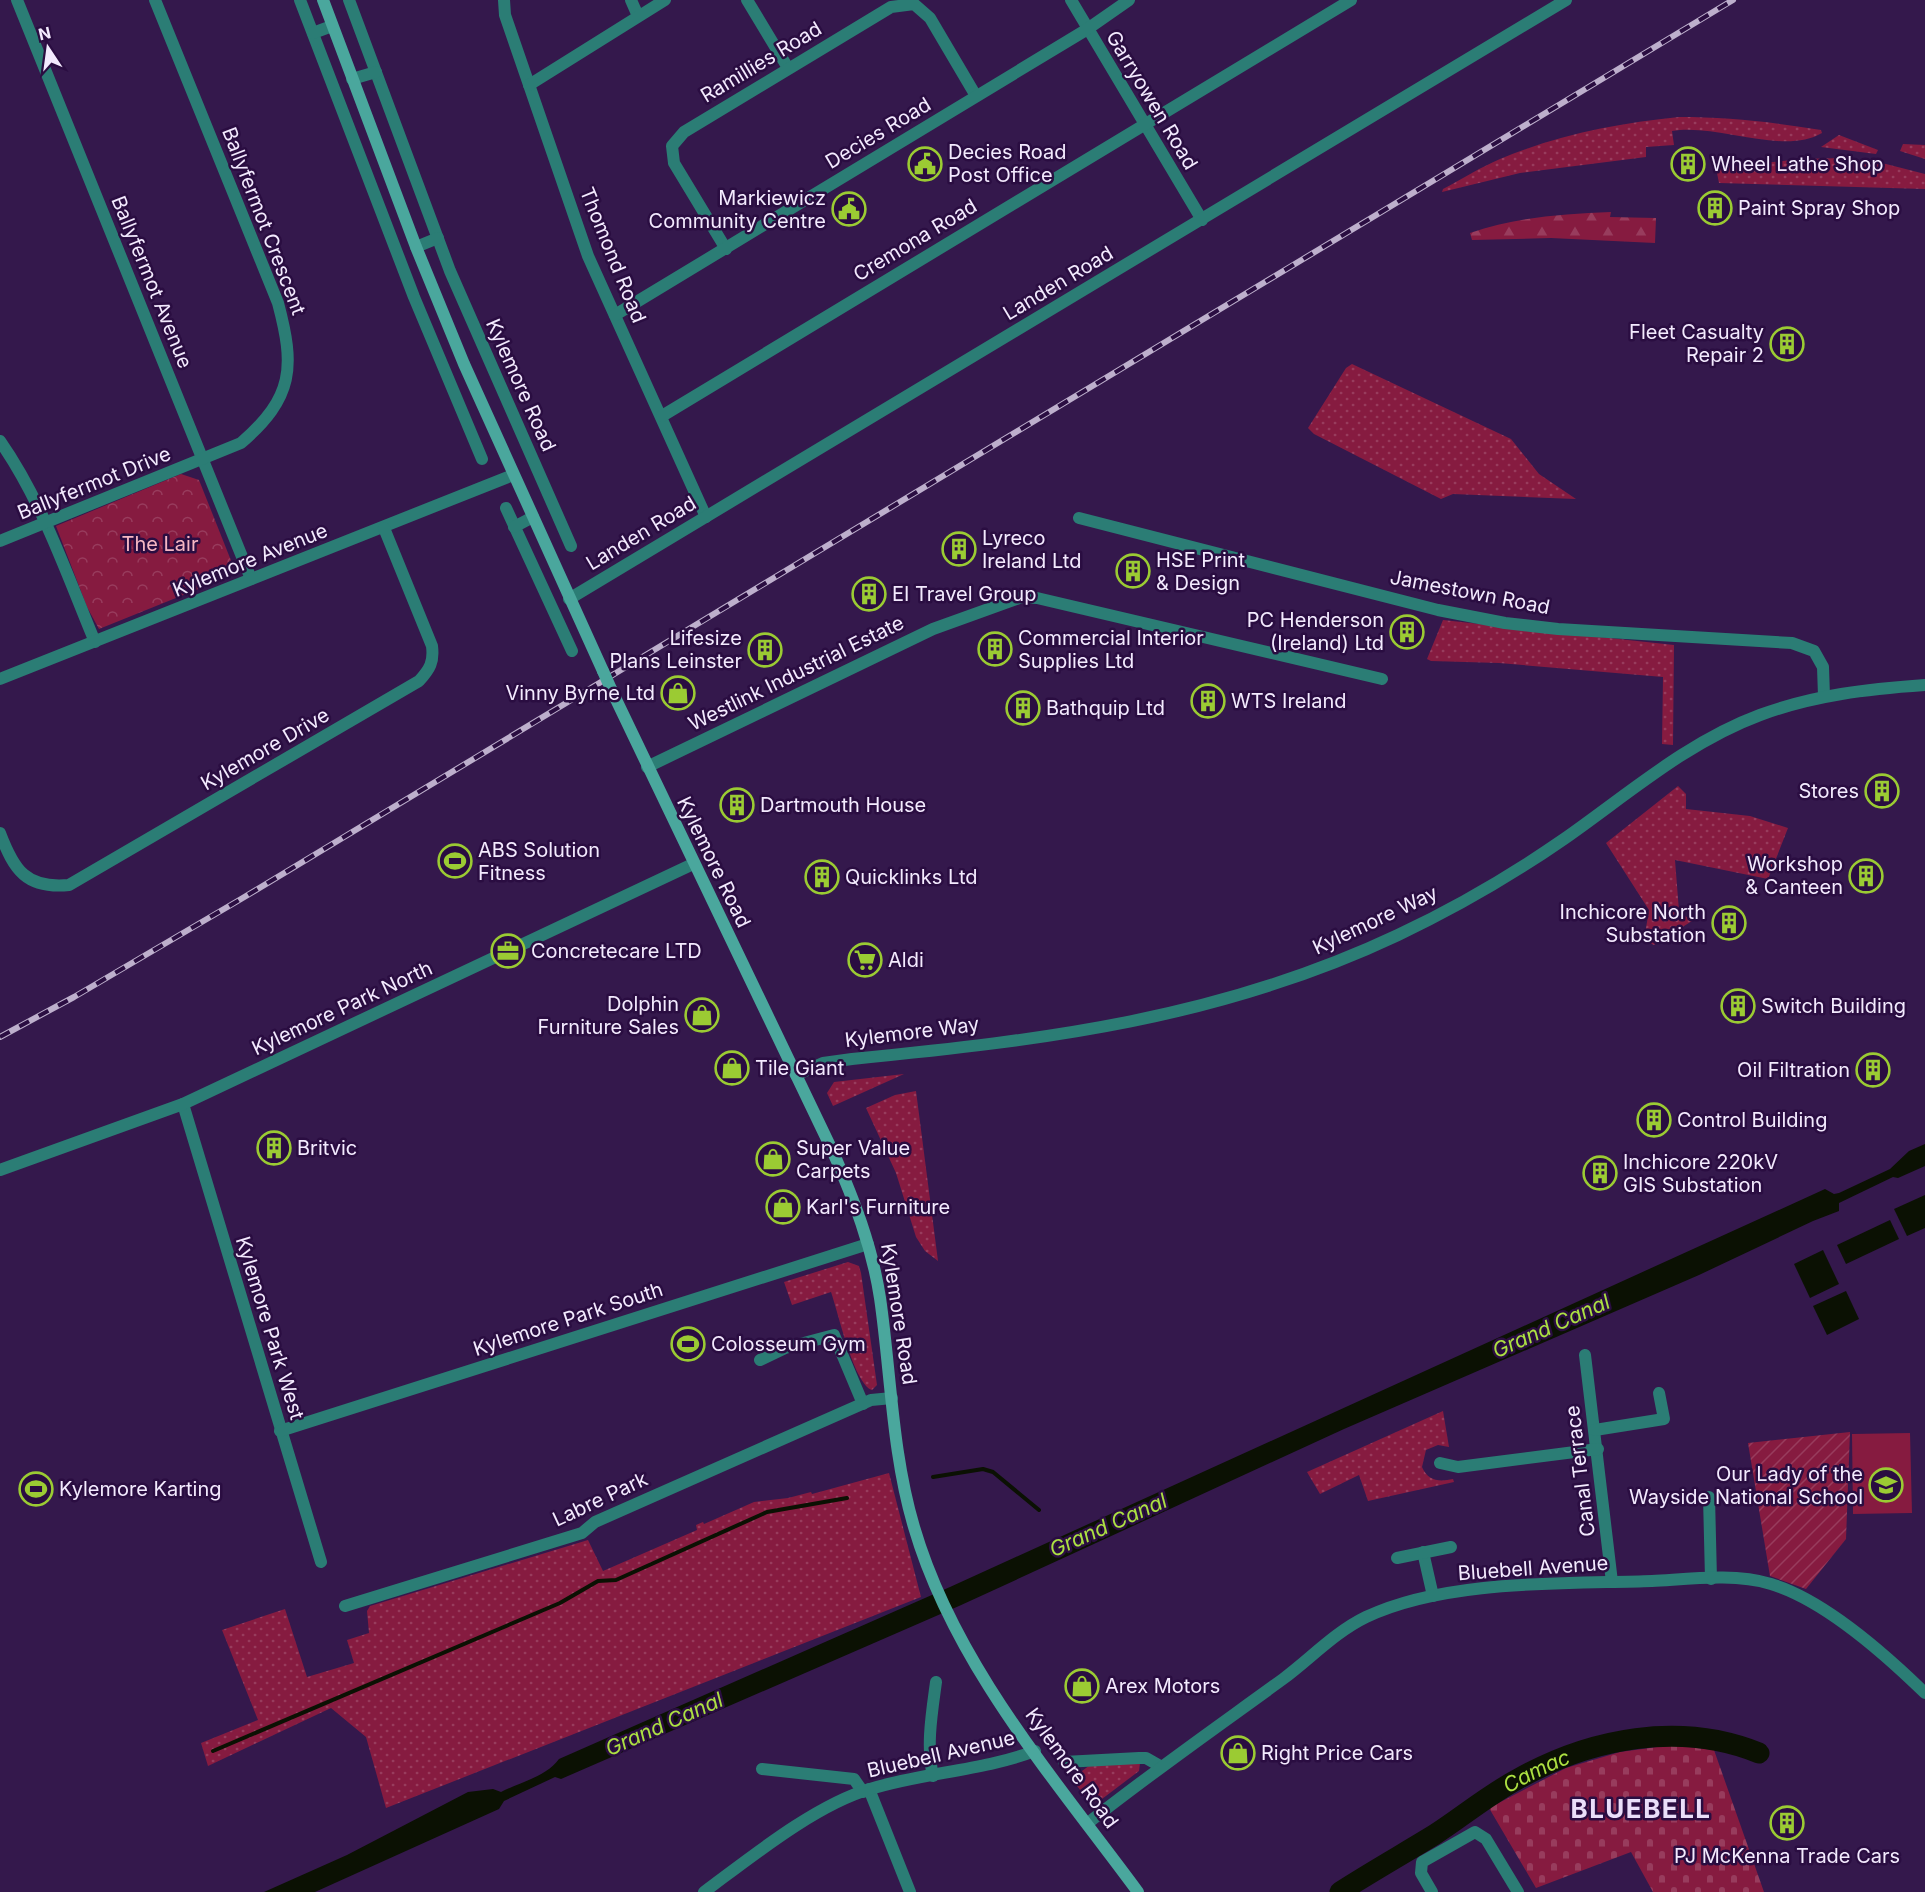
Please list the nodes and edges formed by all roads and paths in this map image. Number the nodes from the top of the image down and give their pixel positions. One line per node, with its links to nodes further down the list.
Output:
1 (17, 0): 33 (street, Ballyfermot Avenue)
2 (155, 0): 33 (street, Ballyfermot Crescent)
3 (300, 0): 17 (street)
4 (322, 0): 15 (main road, Kylemore Road)
5 (349, 0): 19 (street, Kylemore Road)
6 (504, 0): 21 (street, Thomond Road)
7 (631, 0): 14 (street)
8 (666, 0): 14 (street)
9 (747, 0): 18 (street)
10 (1071, 0): 16 (street, Garryowen Road)
11 (1129, 0): 16 (street, Decies Road)
12 (1566, 0): 26 (street, Landen Road)
13 (1346, 1): 23 (street, Cremona Road)
14 (639, 16): 21 (street)
15 (332, 26): 17 (street); 20 (main road, Kylemore Road)
16 (1086, 30): 22 (street, Decies Road); 23 (street, Garryowen Road)
17 (313, 33): 25 (street)
18 (788, 68): 22 (street, Ramillies Road); 29 (street, Ramillies Road)
19 (376, 72): 20 (street); 27 (street, Kylemore Road)
20 (352, 79): 24 (main road, Kylemore Road)
21 (529, 85): 30 (street, Thomond Road)
22 (976, 96): 29 (street, Decies Road)
23 (1145, 124): 26 (street, Garryowen Road); 31 (street, Cremona Road)
24 (397, 199): 25 (street); 28 (main road, Kylemore Road)
25 (378, 205): 34 (street)
26 (1202, 220): 37 (street, Landen Road)
27 (438, 238): 28 (street); 44 (street, Kylemore Road)
28 (416, 247): 35 (main road, Kylemore Road)
29 (726, 249): 30 (street, Decies Road)
30 (615, 315): 31 (street, Thomond Road)
31 (662, 416): 37 (street, Thomond Road)
32 (0, 441): 40 (street)
33 (203, 459): 40 (street, Ballyfermot Drive); 45 (street, Ballyfermot Avenue)
34 (482, 459)
35 (513, 475): 38 (main road, Kylemore Road); 42 (street, Kylemore Avenue)
36 (506, 508): 41 (street)
37 (706, 517): 46 (street, Landen Road)
38 (533, 518): 41 (street); 46 (main road, Kylemore Road)
39 (1079, 518): 52 (street, Jamestown Road)
40 (45, 524): 43 (street, Ballyfermot Drive); 48 (street)
41 (514, 527): 47 (street)
42 (384, 528): 45 (street, Kylemore Avenue); 54 (street, Kylemore Drive)
43 (0, 541)
44 (571, 546)
45 (251, 579): 48 (street, Kylemore Avenue)
46 (569, 599): 47 (main road, Kylemore Road)
47 (584, 630): 53 (main road, Kylemore Road, bridge)
48 (94, 642): 49 (street, Kylemore Avenue)
49 (0, 679)
50 (1382, 680): 53 (street, Westlink Industrial Estate)
51 (1925, 685): 52 (street, Kylemore Way)
52 (1824, 696): 56 (street, Kylemore Way)
53 (647, 766): 55 (main road, Kylemore Road)
54 (0, 833)
55 (693, 864): 56 (main road, Kylemore Road); 57 (street, Kylemore Park North)
56 (796, 1075): 59 (main road, Kylemore Road)
57 (183, 1104): 58 (street, Kylemore Park North); 66 (street, Kylemore Park West)
58 (0, 1170)
59 (868, 1244): 63 (main road, Kylemore Road); 66 (street, Kylemore Park South)
60 (1585, 1355): 65 (street, Canal Terrace)
61 (760, 1360): 64 (street)
62 (1659, 1393): 65 (street)
63 (892, 1398): 64 (street, Labre Park); 80 (main road, Kylemore Road)
64 (863, 1404): 77 (street, Labre Park)
65 (1595, 1430): 67 (street, Canal Terrace)
66 (280, 1431): 73 (street, Kylemore Park West)
67 (1598, 1449): 68 (street); 75 (street, Canal Terrace)
68 (1440, 1463)
69 (1709, 1497): 74 (street)
70 (1451, 1547): 71 (street)
71 (1423, 1552): 72 (street); 76 (street)
72 (1397, 1558)
73 (321, 1562)
74 (1711, 1579): 75 (street, Bluebell Avenue); 79 (street, Bluebell Avenue)
75 (1612, 1582): 76 (street, Bluebell Avenue)
76 (1433, 1596): 82 (street, Bluebell Avenue)
77 (345, 1606)
78 (936, 1682): 84 (street)
79 (1925, 1693)
80 (1035, 1751): 84 (street, Bluebell Avenue); 86 (main road, Kylemore Road)
81 (1064, 1762): 82 (street)
82 (1160, 1766): 86 (street, Bluebell Avenue)
83 (762, 1769): 85 (street)
84 (933, 1776): 85 (street, Bluebell Avenue)
85 (866, 1790): 87 (street, Bluebell Avenue); 88 (street)
86 (1088, 1823): 89 (main road, Kylemore Road)
87 (704, 1892)
88 (910, 1892)
89 (1138, 1892)
90 (1432, 1892): 91 (street)
91 (1518, 1892)

